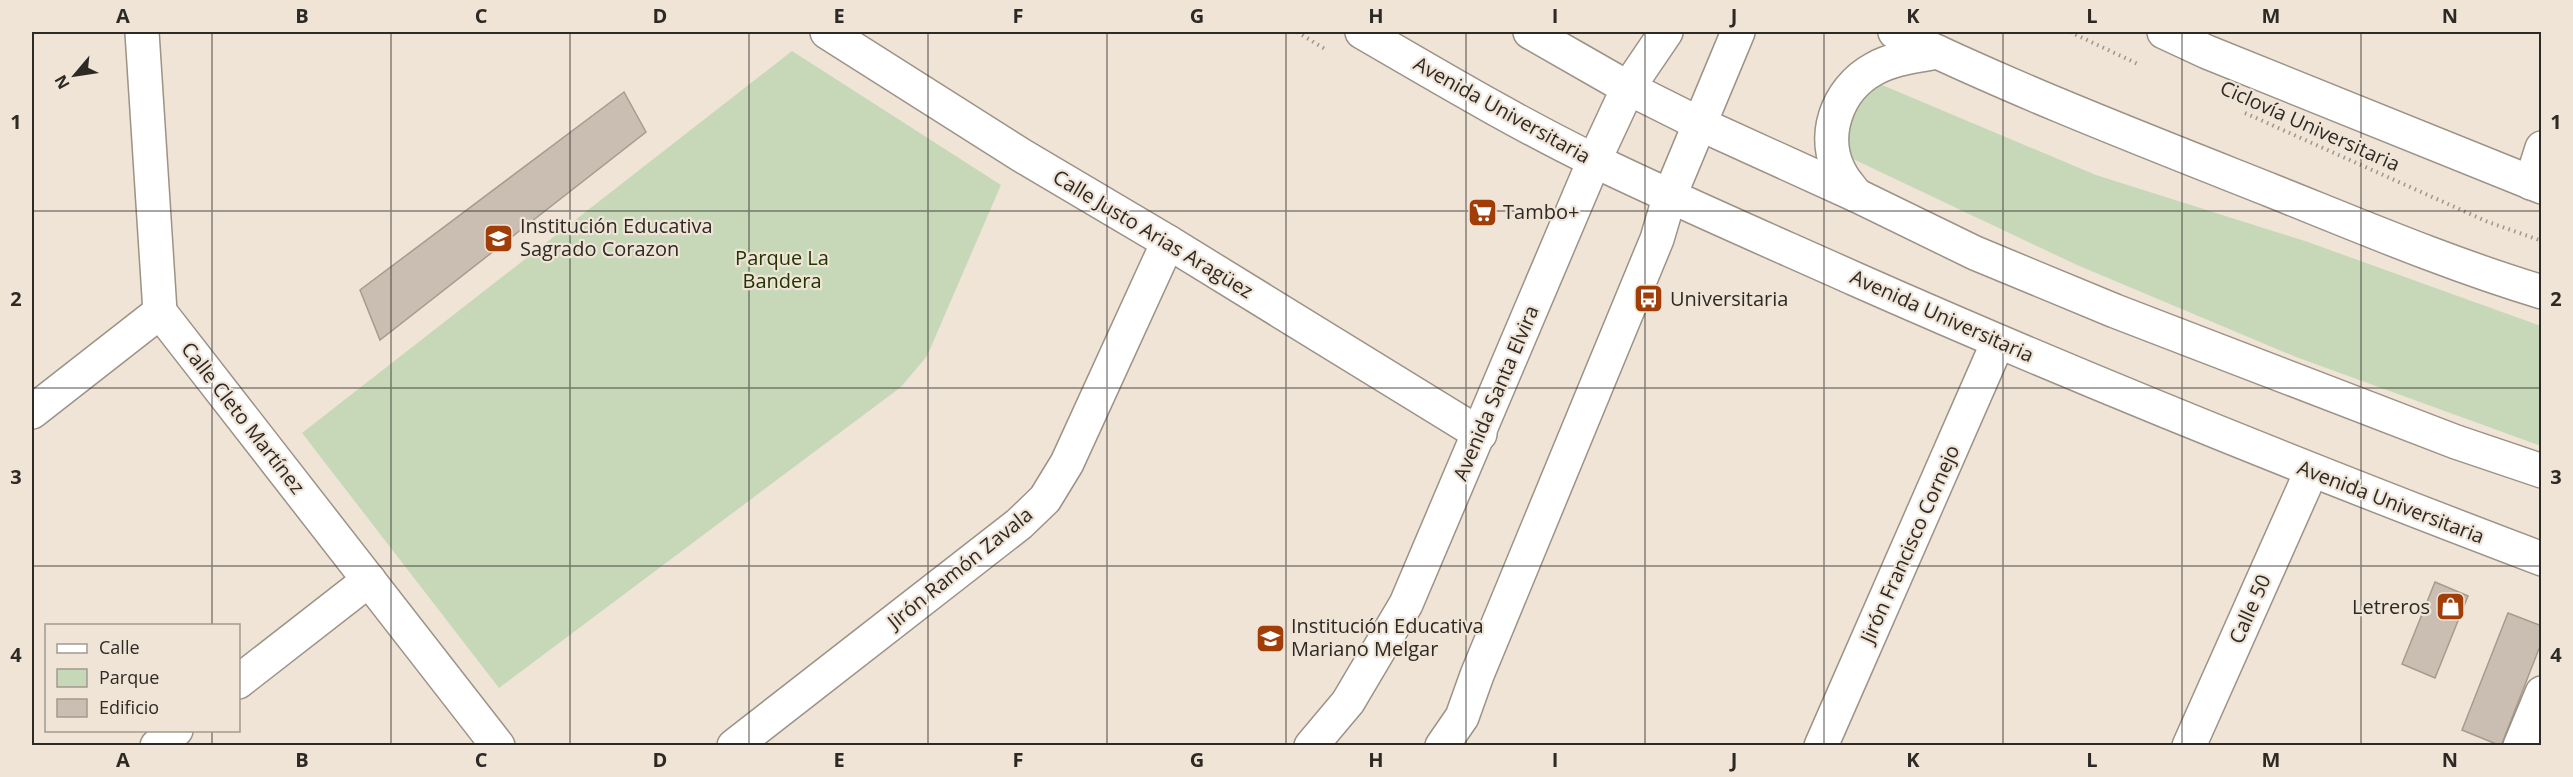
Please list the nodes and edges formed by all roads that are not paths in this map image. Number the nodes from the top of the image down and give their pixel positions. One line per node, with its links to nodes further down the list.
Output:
1 (141, 32): 20 (street)
2 (827, 32): 18 (street, Calle Justo Arias Aragüez)
3 (1362, 32): 14 (street, Avenida Universitaria)
4 (1530, 32): 11 (street)
5 (1665, 32): 11 (street, Avenida Santa Elvira)
6 (1738, 32): 12 (street)
7 (1895, 32): 10 (street)
8 (2164, 32): 9 (street)
9 (2210, 42): 15 (street)
10 (1937, 52): 17 (street); 19 (street)
11 (1628, 88): 12 (street); 14 (street, Avenida Santa Elvira)
12 (1700, 124): 16 (street); 17 (street)
13 (2541, 148): 15 (street)
14 (1594, 161): 16 (street, Avenida Universitaria); 23 (street, Avenida Santa Elvira)
15 (2536, 185)
16 (1670, 195): 21 (street, Avenida Universitaria); 35 (street)
17 (1856, 195): 24 (street)
18 (1168, 242): 23 (street, Calle Justo Arias Aragüez); 33 (street, Jirón Ramón Zavala)
19 (2541, 292)
20 (160, 312): 22 (street); 27 (street, Calle Cleto Martínez)
21 (1998, 342): 25 (street, Avenida Universitaria); 36 (street, Jirón Francisco Cornejo)
22 (32, 412)
23 (1480, 434): 34 (street, Avenida Santa Elvira)
24 (2541, 471)
25 (2311, 472): 26 (street, Avenida Universitaria); 37 (street, Calle 50)
26 (2541, 559)
27 (369, 580): 28 (street); 32 (street, Calle Cleto Martínez)
28 (240, 680)
29 (2541, 693): 38 (street)
30 (174, 732): 31 (street)
31 (157, 746)
32 (498, 746)
33 (734, 746)
34 (1311, 746)
35 (1442, 746)
36 (1821, 746)
37 (2189, 746)
38 (2520, 746)

